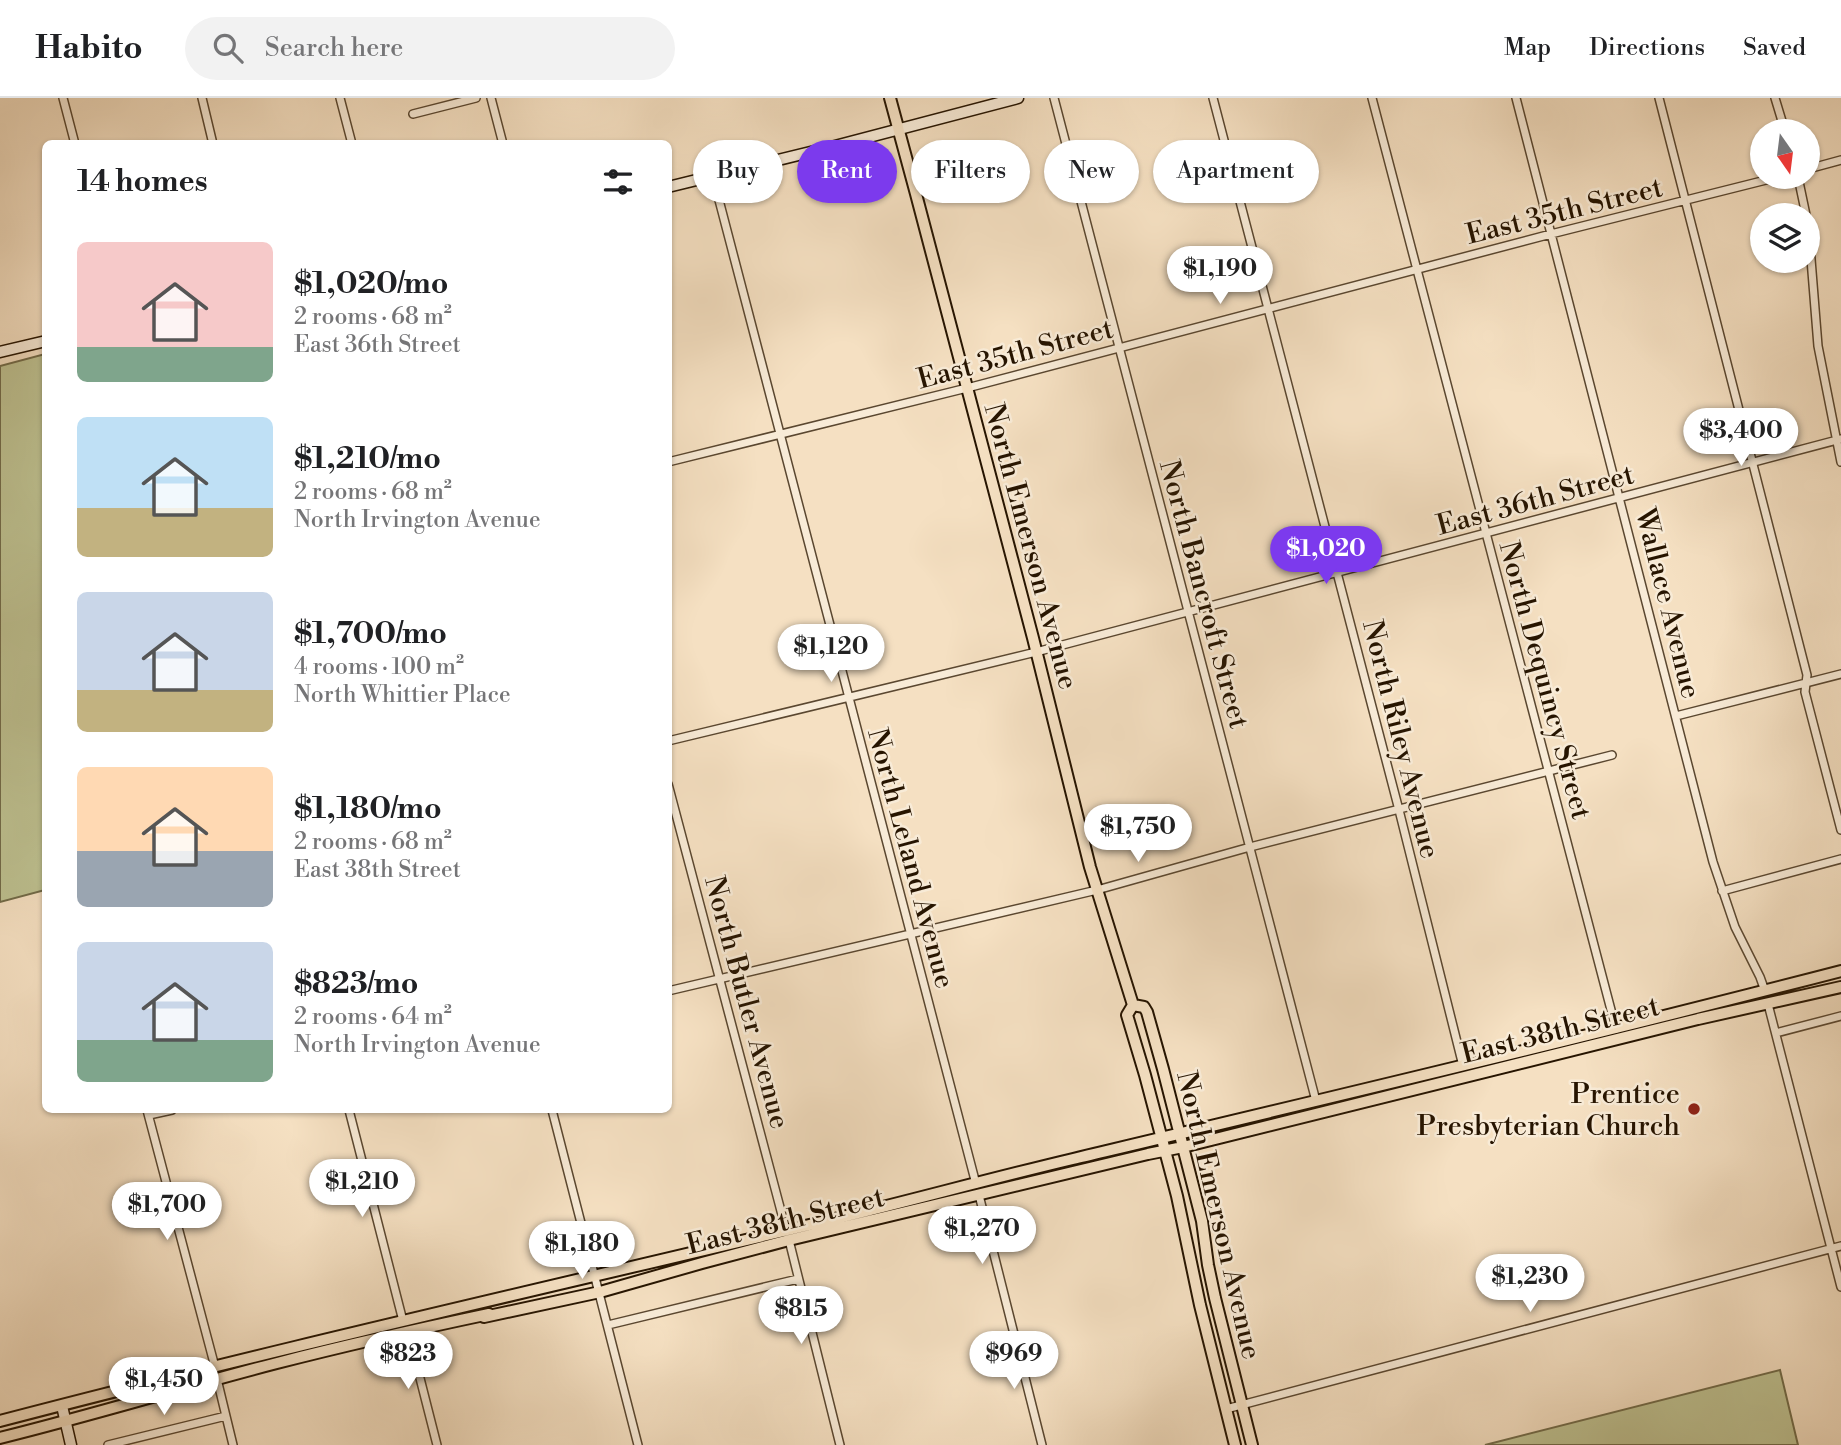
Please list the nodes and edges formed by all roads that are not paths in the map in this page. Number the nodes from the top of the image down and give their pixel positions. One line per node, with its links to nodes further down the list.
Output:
1 (63, 98): 17 (street)
2 (201, 98): 18 (street)
3 (340, 98): 19 (street)
4 (476, 98): 14 (street)
5 (491, 98): 20 (street)
6 (890, 98): 16 (main road, North Emerson Avenue)
7 (1018, 98): 16 (main road)
8 (1054, 98): 34 (street, North Bancroft Street)
9 (1213, 98): 32 (street, North Riley Avenue)
10 (1373, 98): 30 (street, North Dequincy Street)
11 (1516, 98): 29 (street, Wallace Avenue)
12 (1659, 98): 27 (street)
13 (1775, 98): 15 (street)
14 (413, 114)
15 (1781, 119)
16 (898, 129): 21 (main road); 36 (main road, North Emerson Avenue)
17 (74, 140)
18 (212, 140)
19 (351, 140)
20 (502, 140)
21 (783, 160)
22 (1841, 160): 23 (street)
23 (1820, 166)
24 (693, 181): 26 (main road)
25 (1750, 184): 27 (street, East 35th Street)
26 (672, 186)
27 (1686, 200): 29 (street, East 35th Street); 41 (street)
28 (720, 203): 37 (street, North Leland Avenue)
29 (1551, 234): 30 (street, East 35th Street); 42 (street, Wallace Avenue)
30 (1418, 269): 32 (street, East 35th Street); 43 (street, North Dequincy Street)
31 (1812, 273): 38 (street)
32 (1268, 308): 34 (street, East 35th Street); 44 (street, North Riley Avenue)
33 (42, 342): 35 (main road)
34 (1119, 347): 36 (street, East 35th Street); 45 (street, North Bancroft Street)
35 (0, 352)
36 (967, 388): 37 (street, East 35th Street); 46 (main road, North Emerson Avenue)
37 (780, 434): 39 (street, East 35th Street); 49 (street, North Leland Avenue)
38 (1838, 439): 40 (street); 41 (street, East 36th Street)
39 (672, 461)
40 (1841, 462)
41 (1754, 463): 42 (street, East 36th Street); 48 (street)
42 (1620, 498): 43 (street, East 36th Street); 50 (street, Wallace Avenue)
43 (1487, 533): 44 (street, East 36th Street); 53 (street, North Dequincy Street)
44 (1338, 573): 45 (street, East 36th Street); 55 (street, North Riley Avenue)
45 (1188, 612): 46 (street, East 36th Street); 57 (street, North Bancroft Street)
46 (1036, 652): 49 (street, East 36th Street); 59 (main road, North Emerson Avenue)
47 (1839, 676): 48 (street)
48 (1807, 683): 50 (street); 56 (street)
49 (849, 697): 51 (street, East 36th Street); 61 (street, North Leland Avenue)
50 (1676, 716): 60 (street, Wallace Avenue)
51 (672, 740)
52 (1612, 755): 53 (street)
53 (1548, 771): 55 (street); 70 (street, North Dequincy Street)
54 (672, 799): 63 (street, North Butler Avenue)
55 (1399, 810): 57 (street); 72 (street, North Riley Avenue)
56 (1841, 831)
57 (1250, 847): 59 (street); 73 (street, North Bancroft Street)
58 (1841, 859): 60 (street)
59 (1097, 890): 61 (street); 67 (main road, North Emerson Avenue)
60 (1722, 891): 66 (street, Wallace Avenue)
61 (911, 935): 63 (street); 81 (street, North Leland Avenue)
62 (1841, 971): 66 (main road, East 38th Street)
63 (720, 979): 65 (street); 82 (street, North Butler Avenue)
64 (1841, 987): 68 (main road, East 38th Street)
65 (672, 990)
66 (1765, 991): 70 (main road, East 38th Street)
67 (1133, 1004): 77 (main road, North Emerson Avenue); 78 (main road, North Emerson Avenue)
68 (1768, 1004): 71 (street); 79 (main road, East 38th Street)
69 (1841, 1016): 71 (street)
70 (1615, 1029): 72 (main road, East 38th Street)
71 (1776, 1033): 84 (street)
72 (1464, 1066): 73 (main road, East 38th Street)
73 (1316, 1101): 77 (main road, East 38th Street)
74 (148, 1113): 91 (street)
75 (350, 1113): 90 (street)
76 (553, 1113): 85 (street)
77 (1180, 1134): 78 (main road, East 38th Street); 79 (main road, North Emerson Avenue)
78 (1162, 1139): 80 (main road, North Emerson Avenue); 81 (main road, East 38th Street)
79 (1184, 1147): 80 (main road, East 38th Street); 93 (main road, North Emerson Avenue)
80 (1165, 1150): 81 (main road, East 38th Street); 95 (main road, North Emerson Avenue)
81 (977, 1190): 82 (main road, East 38th Street); 106 (street, North Leland Avenue)
82 (788, 1235): 85 (main road, East 38th Street); 86 (street, North Butler Avenue); 88 (main road, East 38th Street)
83 (1841, 1246): 84 (street)
84 (1831, 1249): 87 (street); 93 (street)
85 (595, 1274): 88 (street); 90 (main road, East 38th Street)
86 (798, 1279): 89 (street); 105 (street, North Butler Avenue)
87 (1841, 1287)
88 (600, 1292): 89 (street); 90 (main road, East 38th Street)
89 (608, 1325): 104 (street)
90 (405, 1326): 91 (main road, East 38th Street); 92 (main road, East 38th Street); 103 (street)
91 (215, 1367): 94 (main road, East 38th Street)
92 (217, 1379): 96 (street); 98 (main road, East 38th Street)
93 (1242, 1405): 95 (street); 108 (main road, North Emerson Avenue)
94 (62, 1406): 97 (main road, East 38th Street); 98 (main road)
95 (1226, 1409): 107 (main road, North Emerson Avenue)
96 (226, 1416): 101 (street); 102 (street)
97 (0, 1421)
98 (65, 1422): 99 (main road, East 38th Street); 100 (main road)
99 (0, 1438)
100 (71, 1445)
101 (108, 1445)
102 (233, 1445)
103 (437, 1445)
104 (638, 1445)
105 (840, 1445)
106 (1042, 1445)
107 (1235, 1445)
108 (1252, 1445)

